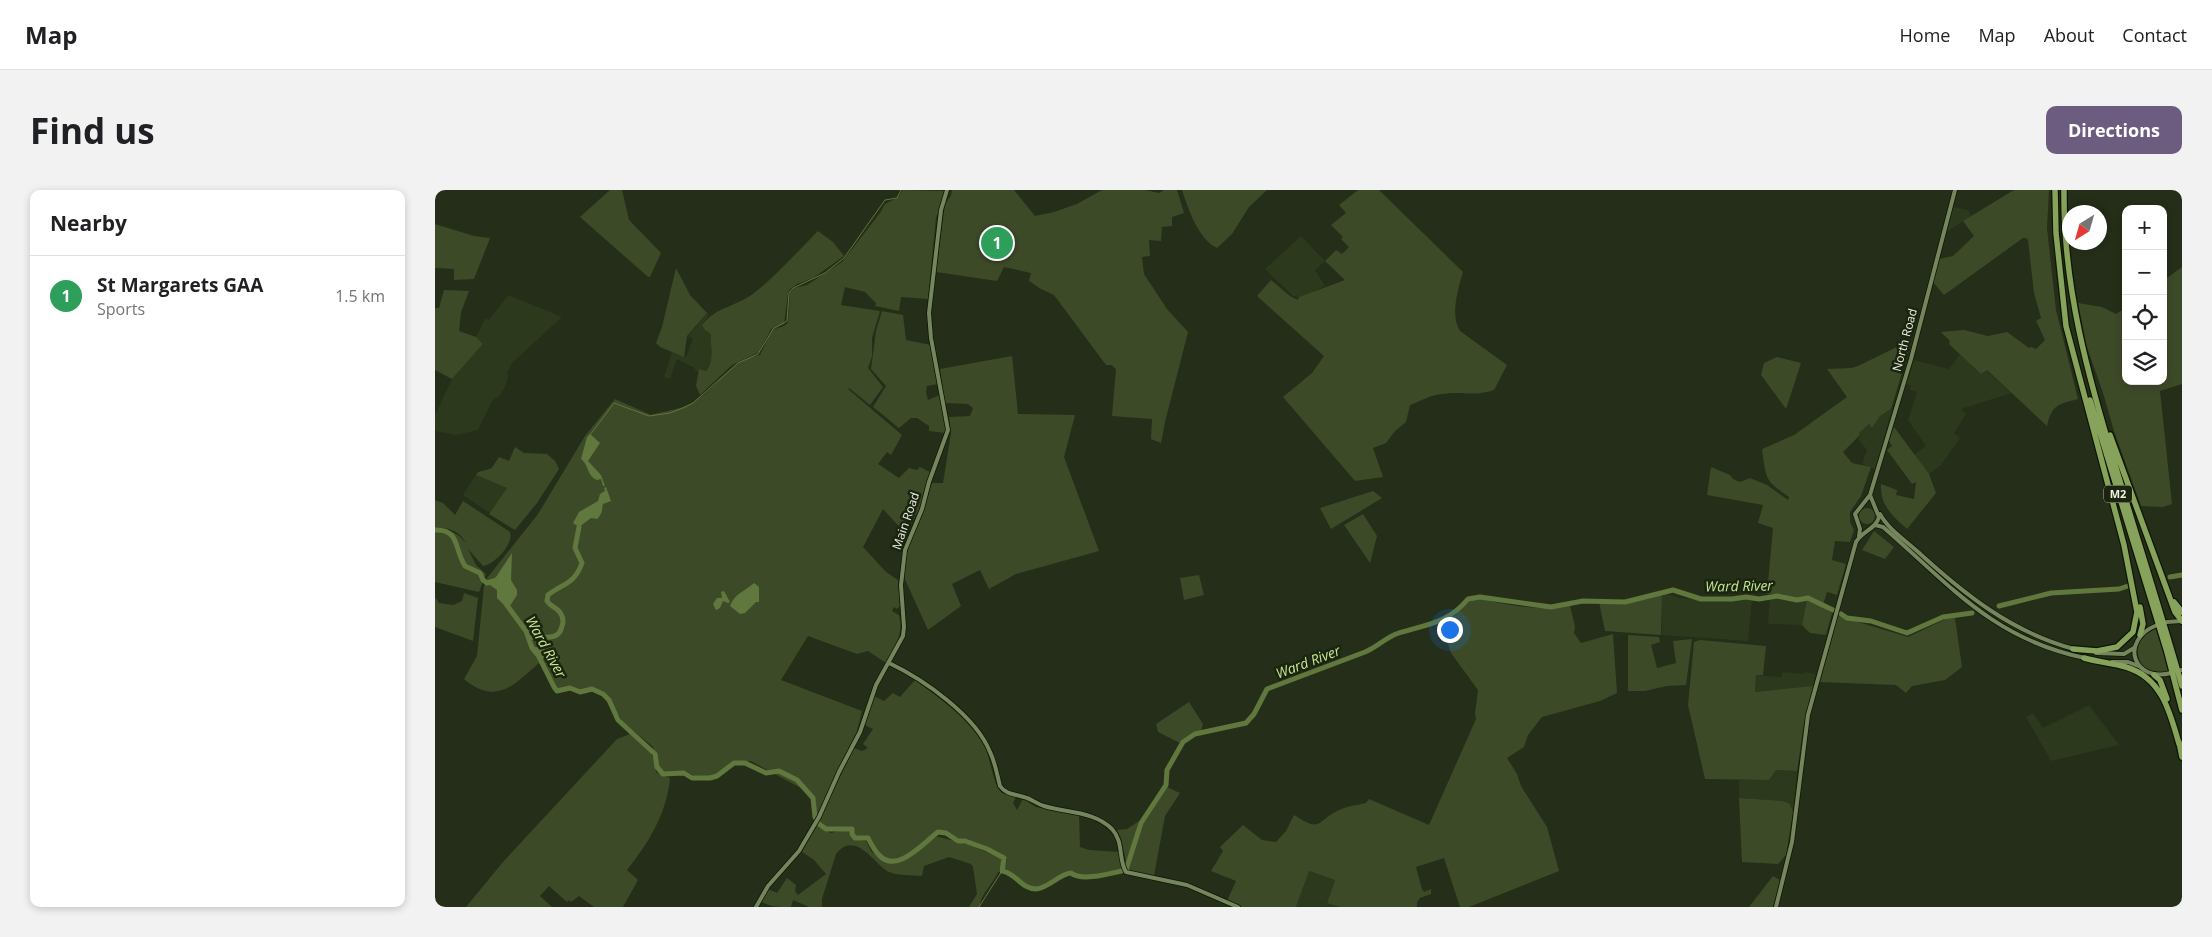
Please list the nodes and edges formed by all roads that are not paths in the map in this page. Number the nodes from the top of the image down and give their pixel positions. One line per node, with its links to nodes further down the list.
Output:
1 (947, 190): 25 (main road, Main Road)
2 (1955, 190): 7 (main road, North Road)
3 (2055, 190): 5 (highway)
4 (2064, 190): 6 (highway)
5 (2059, 277): 15 (highway); 30 (highway, M2)
6 (2078, 330): 16 (highway); 29 (highway, M2)
7 (1870, 494): 8 (main road, North Road); 9 (main road)
8 (1861, 506): 9 (main road); 11 (main road)
9 (1874, 506): 10 (main road)
10 (1878, 512): 12 (main road); 23 (main road)
11 (1858, 524): 13 (main road); 14 (main road)
12 (1875, 525): 13 (main road); 24 (main road)
13 (1869, 528): 14 (main road)
14 (1859, 536): 35 (main road)
15 (2124, 545): 21 (highway); 23 (highway)
16 (2164, 580): 17 (highway); 18 (highway)
17 (2182, 612)
18 (2182, 621): 19 (main road)
19 (2167, 622)
20 (2157, 625): 21 (main road)
21 (2140, 635): 22 (main road)
22 (2134, 648): 23 (main road); 26 (main road)
23 (2073, 649)
24 (2084, 658): 26 (main road); 31 (highway)
25 (889, 663): 33 (main road, Main Road); 34 (main road)
26 (2141, 667): 28 (main road)
27 (2171, 673): 28 (main road)
28 (2154, 675): 31 (highway)
29 (2182, 686)
30 (2182, 710)
31 (2179, 744): 32 (highway)
32 (2182, 757)
33 (756, 907)
34 (1238, 907)
35 (1776, 907)

